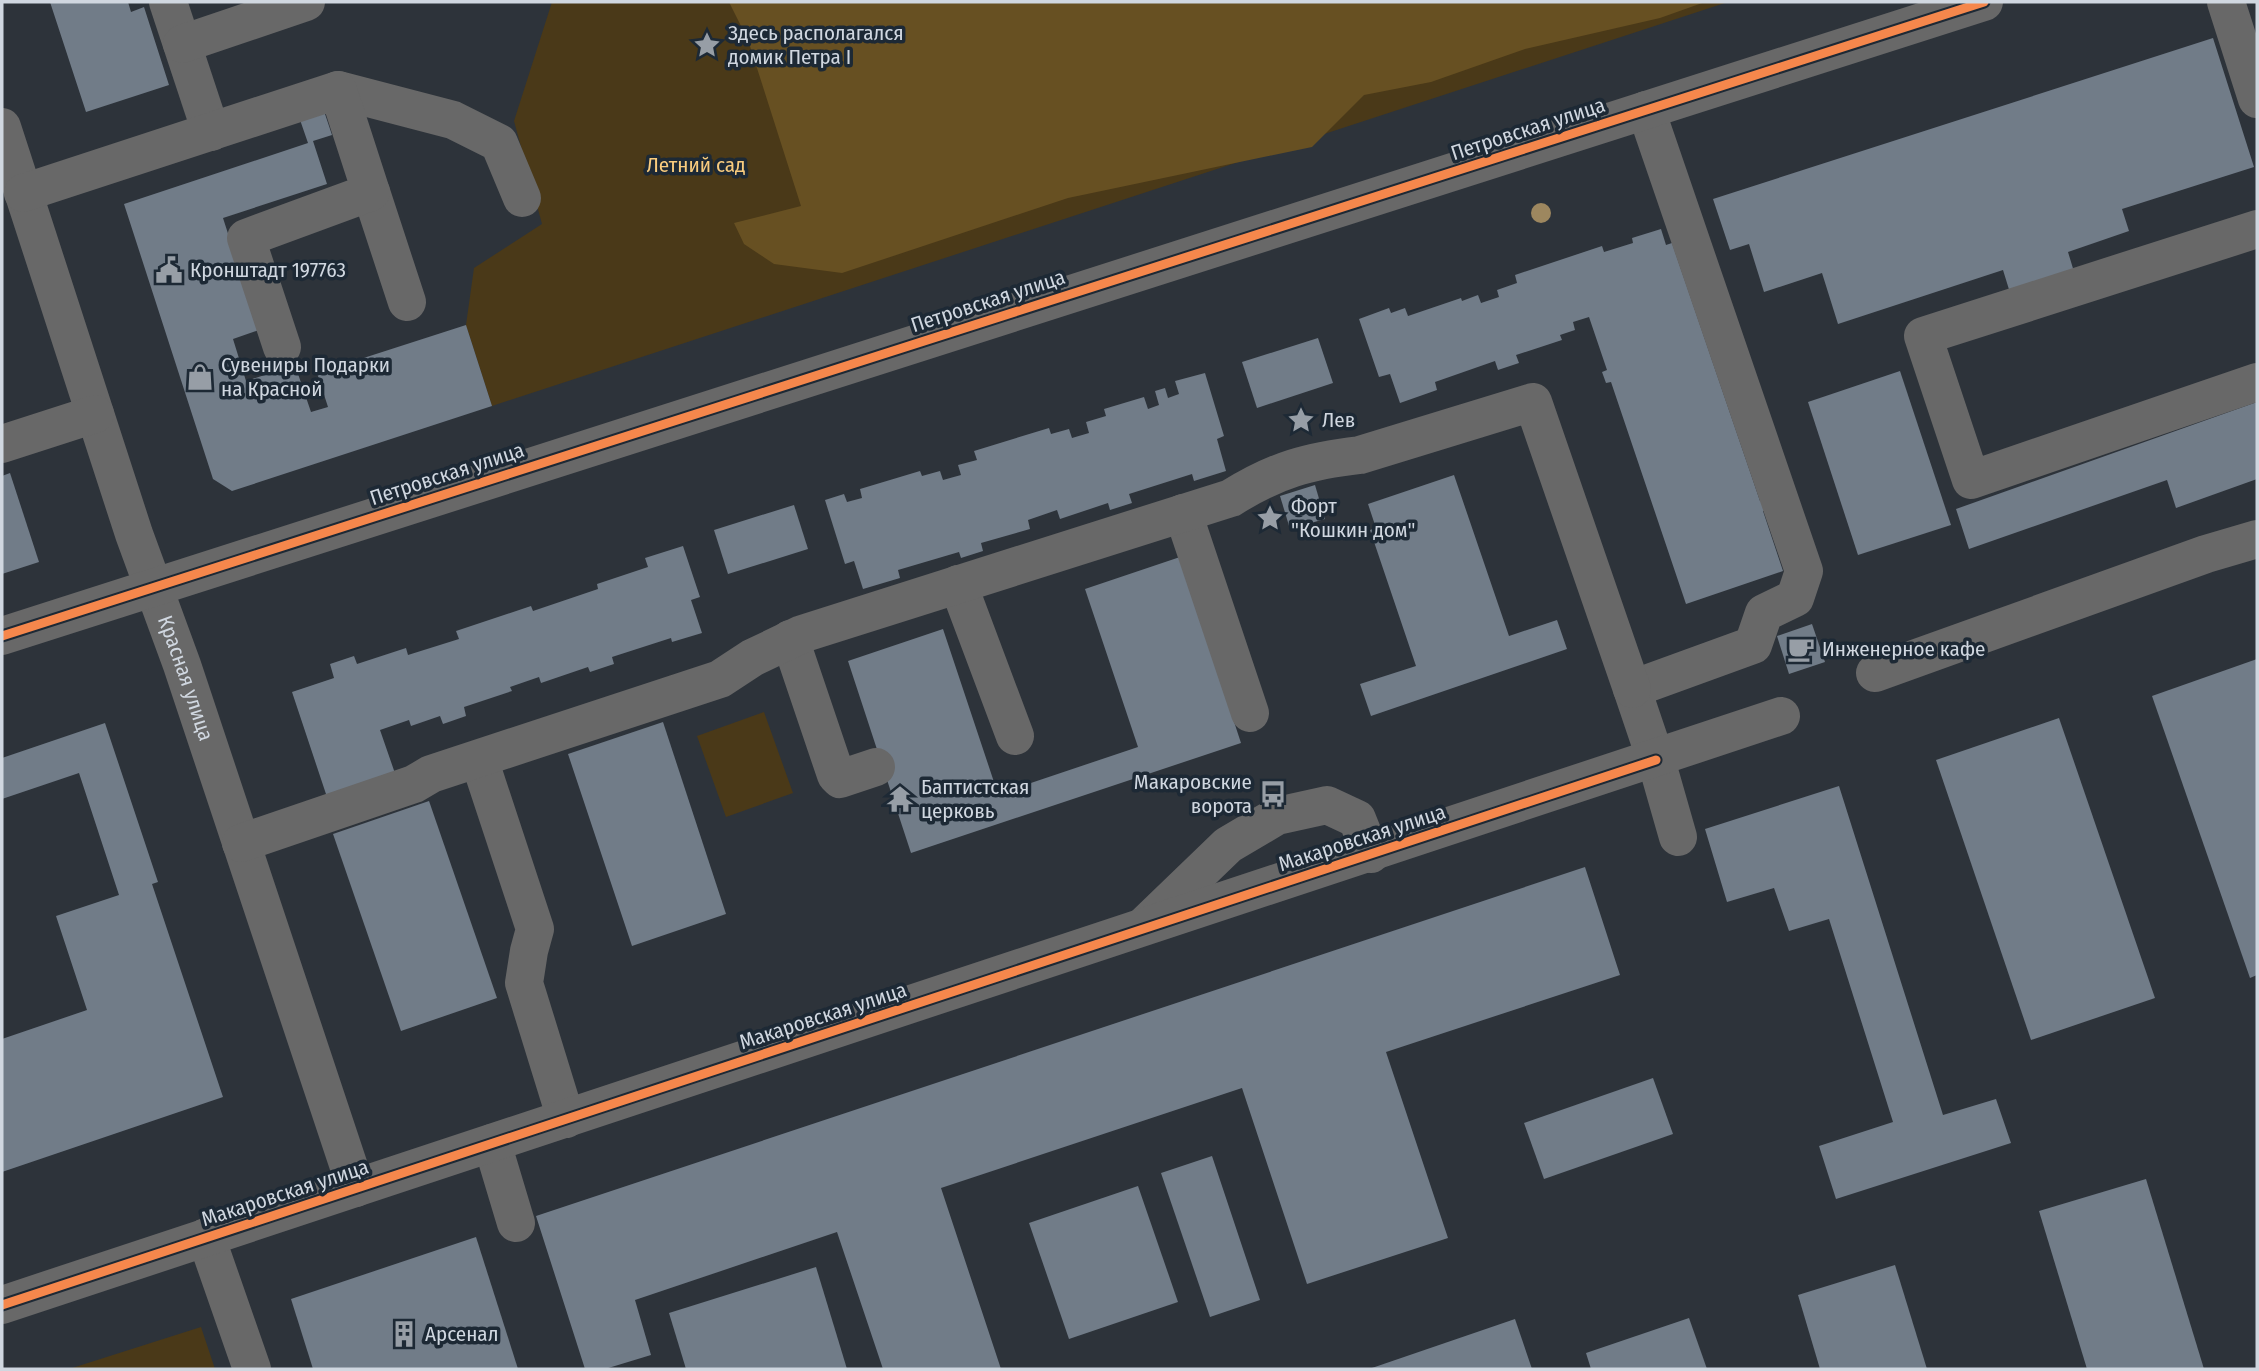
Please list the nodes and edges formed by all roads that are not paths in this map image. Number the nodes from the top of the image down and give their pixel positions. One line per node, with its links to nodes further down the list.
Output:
1 (168, 2): 5 (street)
2 (306, 2): 5 (street)
3 (1984, 2): 8 (street, Петровская улица)
4 (2226, 2): 7 (street)
5 (182, 44): 10 (street)
6 (338, 90): 10 (street); 11 (street); 13 (street)
7 (2257, 99)
8 (1646, 110): 23 (street, Петровская улица); 27 (street)
9 (2, 127): 12 (street, Красная улица)
10 (211, 132): 12 (street)
11 (371, 192): 15 (street); 16 (street)
12 (23, 193): 18 (street, Красная улица)
13 (522, 198)
14 (2257, 229): 17 (street)
15 (407, 302)
16 (282, 347)
17 (2257, 382)
18 (95, 414): 19 (street); 23 (street, Красная улица)
19 (2, 444)
20 (1183, 513): 22 (street); 27 (street); 28 (street)
21 (2257, 539): 26 (street)
22 (958, 584): 25 (street); 30 (street)
23 (153, 586): 24 (street, Петровская улица); 35 (street, Красная улица)
24 (2, 636)
25 (790, 639): 31 (street); 33 (street)
26 (1875, 673)
27 (1632, 690): 32 (street)
28 (1250, 713)
29 (1782, 716): 32 (street, Макаровская улица)
30 (1014, 736)
31 (479, 758): 35 (street); 38 (street)
32 (1656, 760): 34 (street); 36 (street, Макаровская улица)
33 (876, 767)
34 (1678, 837)
35 (241, 843): 40 (street, Красная улица)
36 (1371, 854): 37 (street, Макаровская улица); 37 (street)
37 (1139, 930): 38 (street, Макаровская улица)
38 (566, 1119): 39 (street, Макаровская улица)
39 (492, 1143): 40 (street, Макаровская улица); 41 (street)
40 (356, 1188): 42 (street, Макаровская улица)
41 (516, 1223)
42 (206, 1237): 43 (street, Макаровская улица); 44 (street)
43 (2, 1305)
44 (252, 1369)

